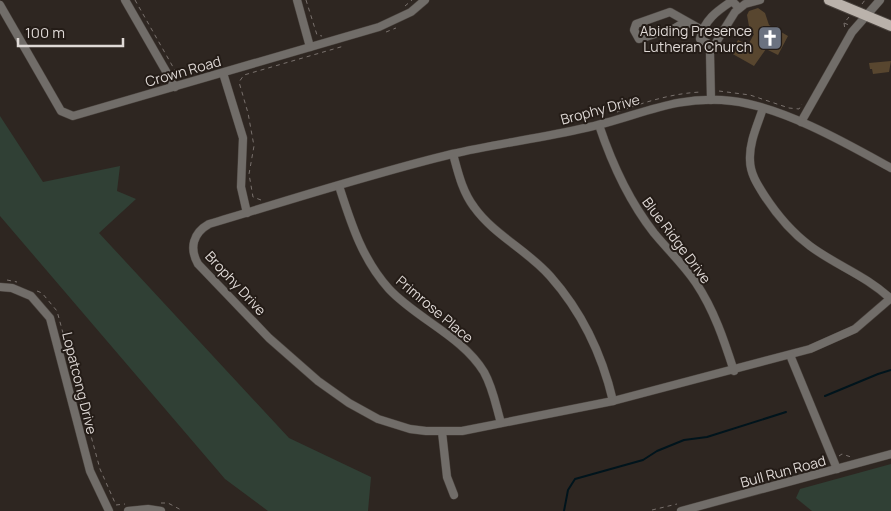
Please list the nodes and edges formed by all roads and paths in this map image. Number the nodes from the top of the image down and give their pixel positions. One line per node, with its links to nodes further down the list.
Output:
1 (125, 0): 27 (street)
2 (135, 0): 26 (path)
3 (297, 0): 23 (street)
4 (306, 0): 21 (path)
5 (412, 0): 11 (path)
6 (425, 0): 23 (street, Crown Road)
7 (760, 0): 12 (street)
8 (829, 0): 13 (main road)
9 (880, 0): 13 (street)
10 (0, 5): 27 (street, Crown Road)
11 (405, 6)
12 (740, 8): 18 (street); 24 (street)
13 (866, 15): 17 (main road); 32 (street)
14 (685, 22): 14 (street); 18 (street)
15 (844, 23): 20 (path)
16 (399, 26): 19 (path)
17 (891, 26)
18 (702, 30): 24 (street)
19 (383, 33)
20 (844, 35)
21 (324, 36)
22 (348, 44): 37 (path)
23 (310, 47): 25 (street, Crown Road)
24 (714, 47): 28 (street)
25 (223, 72): 27 (street, Crown Road); 38 (street)
26 (183, 78)
27 (175, 87)
28 (711, 95): 29 (path); 30 (street, Brophy Drive); 31 (path); 33 (street, Brophy Drive)
29 (804, 101)
30 (763, 108): 32 (street, Brophy Drive); 43 (street)
31 (613, 113)
32 (801, 122): 35 (street, Brophy Drive)
33 (599, 125): 34 (street, Brophy Drive); 45 (street, Blue Ridge Drive)
34 (453, 154): 36 (street, Brophy Drive); 46 (street)
35 (891, 168)
36 (339, 186): 38 (street, Brophy Drive); 47 (street, Primrose Place)
37 (262, 200)
38 (247, 213): 48 (street, Brophy Drive)
39 (6, 280): 40 (path)
40 (20, 283)
41 (0, 287): 59 (street, Lopatcong Drive)
42 (34, 289): 55 (path)
43 (891, 298): 44 (street, Brophy Drive)
44 (790, 355): 45 (street, Brophy Drive); 51 (street)
45 (734, 370): 46 (street, Brophy Drive)
46 (613, 401): 47 (street, Brophy Drive)
47 (501, 423): 48 (street, Brophy Drive)
48 (442, 432): 54 (street)
49 (891, 454): 52 (street, Bull Run Road)
50 (852, 457): 51 (path)
51 (834, 459): 52 (street); 53 (path)
52 (837, 469): 57 (street, Bull Run Road)
53 (786, 474)
54 (454, 495)
55 (129, 507): 56 (street)
56 (160, 507): 60 (path)
57 (680, 507): 58 (path)
58 (652, 510)
59 (109, 511)
60 (183, 511)

